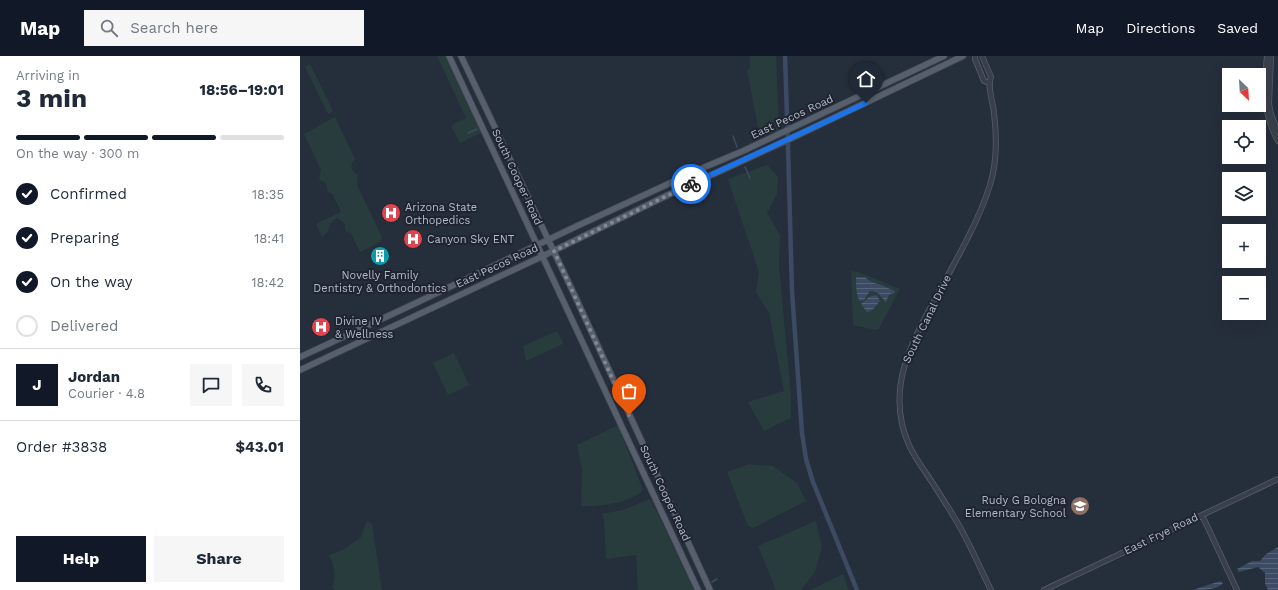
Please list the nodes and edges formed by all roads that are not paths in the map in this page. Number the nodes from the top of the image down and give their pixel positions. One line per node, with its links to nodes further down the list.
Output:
1 (449, 56): 13 (main road, South Cooper Road)
2 (461, 56): 12 (main road, South Cooper Road)
3 (944, 56): 12 (main road, East Pecos Road)
4 (963, 56): 14 (main road, East Pecos Road)
5 (975, 56): 9 (street, South Canal Drive)
6 (982, 56): 9 (street, South Canal Drive)
7 (1267, 56): 11 (street)
8 (1271, 56): 10 (street)
9 (989, 83): 22 (street, South Canal Drive)
10 (1278, 132)
11 (1278, 141)
12 (548, 239): 13 (main road, East Pecos Road); 14 (main road, South Cooper Road)
13 (537, 244): 15 (main road, South Cooper Road); 16 (main road, East Pecos Road)
14 (554, 251): 15 (main road, East Pecos Road); 21 (main road, South Cooper Road)
15 (543, 256): 17 (main road, East Pecos Road); 20 (main road, South Cooper Road)
16 (300, 357)
17 (300, 370)
18 (1278, 479): 19 (street, East Frye Road)
19 (1202, 515): 23 (street, East Frye Road); 24 (street)
20 (698, 590)
21 (710, 590)
22 (990, 590)
23 (1044, 590)
24 (1237, 590)

